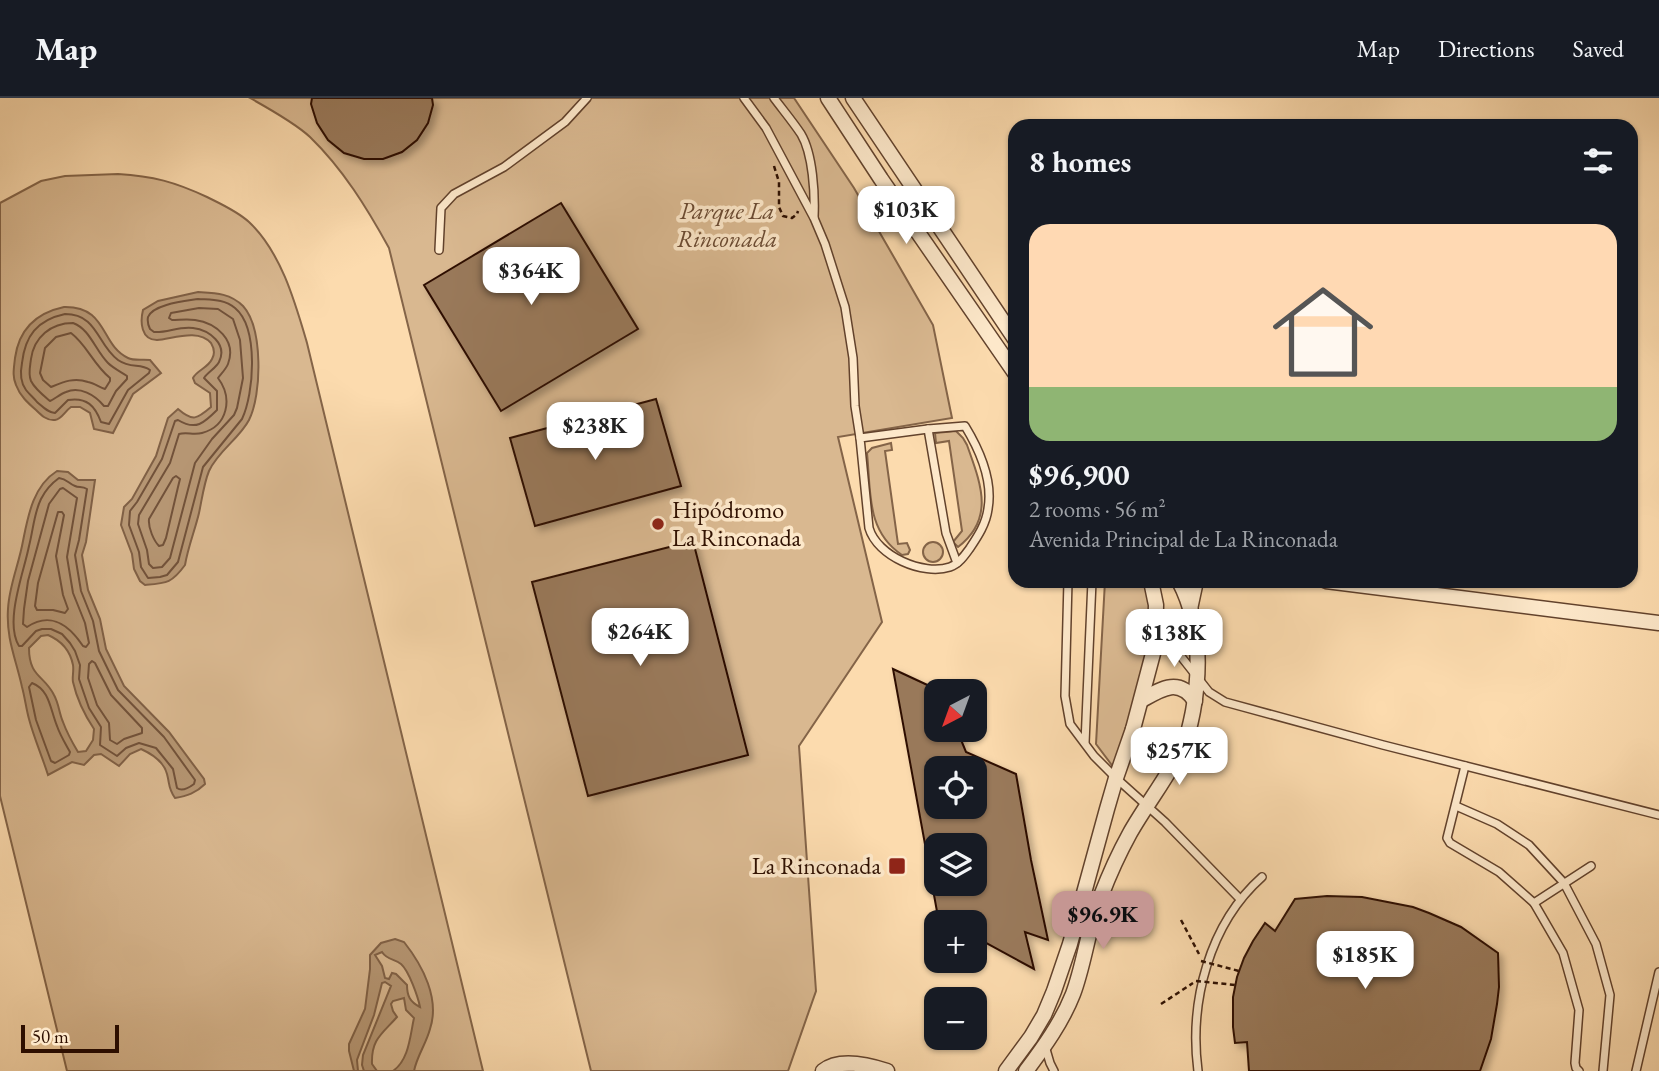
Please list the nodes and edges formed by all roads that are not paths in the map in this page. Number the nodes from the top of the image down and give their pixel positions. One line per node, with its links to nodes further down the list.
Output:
1 (587, 98): 7 (lane)
2 (744, 98): 6 (lane)
3 (774, 98): 6 (lane)
4 (828, 98): 9 (street)
5 (853, 98): 8 (street)
6 (814, 218): 11 (lane)
7 (439, 250)
8 (1008, 329)
9 (1008, 363)
10 (928, 429): 11 (lane); 12 (lane); 12 (lane)
11 (860, 439): 12 (lane)
12 (957, 564)
13 (1068, 588): 26 (lane)
14 (1092, 588): 26 (lane)
15 (1152, 588): 21 (street)
16 (1182, 588): 19 (street)
17 (1195, 588): 19 (street)
18 (1382, 588): 20 (street)
19 (1190, 610): 22 (street)
20 (1659, 623)
21 (1157, 626): 22 (lane); 23 (street)
22 (1197, 678): 24 (street); 28 (lane)
23 (1142, 700): 24 (street); 25 (street)
24 (1195, 701): 27 (street)
25 (1133, 729): 27 (street); 29 (street)
26 (1084, 743): 29 (lane)
27 (1181, 749): 31 (street)
28 (1465, 766): 30 (lane); 32 (lane)
29 (1116, 778): 31 (lane); 43 (street)
30 (1456, 806): 35 (lane); 37 (lane)
31 (1147, 807): 36 (lane); 39 (street)
32 (1659, 815)
33 (1591, 866): 35 (lane)
34 (1262, 877): 36 (lane)
35 (1564, 883): 37 (lane); 47 (lane)
36 (1240, 899): 40 (lane)
37 (1534, 903): 46 (lane)
38 (1659, 972): 48 (lane)
39 (1045, 1046): 44 (street); 45 (lane)
40 (1195, 1070)
41 (823, 1071): 42 (street)
42 (887, 1071)
43 (1006, 1071)
44 (1026, 1071)
45 (1054, 1071)
46 (1578, 1071)
47 (1603, 1071)
48 (1636, 1071)

